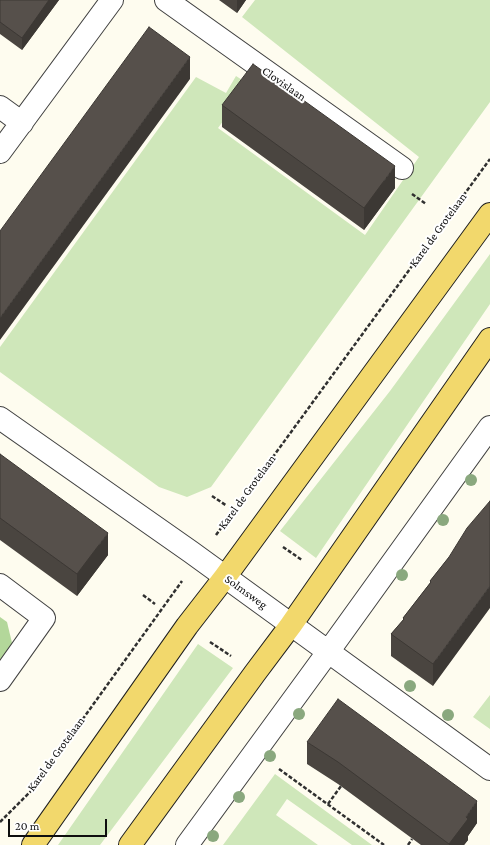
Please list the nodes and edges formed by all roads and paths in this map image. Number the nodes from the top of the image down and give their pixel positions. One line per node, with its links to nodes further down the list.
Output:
1 (112, 0): 4 (street)
2 (166, 0): 7 (street, Clovislaan)
3 (0, 107): 4 (street)
4 (22, 123): 5 (street)
5 (0, 152)
6 (490, 158): 15 (path, Karel de Grotelaan)
7 (402, 168)
8 (490, 214): 17 (main road)
9 (490, 339): 21 (main road)
10 (0, 418): 15 (street, Solmsweg)
11 (490, 427): 23 (street)
12 (212, 496): 13 (path)
13 (226, 506)
14 (279, 544): 16 (path)
15 (199, 558): 17 (street, Solmsweg); 30 (path, Karel de Grotelaan)
16 (304, 562)
17 (225, 577): 21 (street, Solmsweg); 32 (main road)
18 (0, 585): 25 (street)
19 (143, 595): 20 (path)
20 (155, 604)
21 (291, 625): 23 (street, Solmsweg); 33 (main road)
22 (208, 641): 24 (path)
23 (328, 652): 27 (street, Solmsweg); 34 (street)
24 (234, 658)
25 (0, 680)
26 (273, 765): 29 (path)
27 (490, 769)
28 (341, 786): 29 (path)
29 (328, 804): 35 (path)
30 (0, 822)
31 (412, 839): 36 (path)
32 (33, 845)
33 (130, 845)
34 (187, 845)
35 (384, 845)
36 (408, 845)

